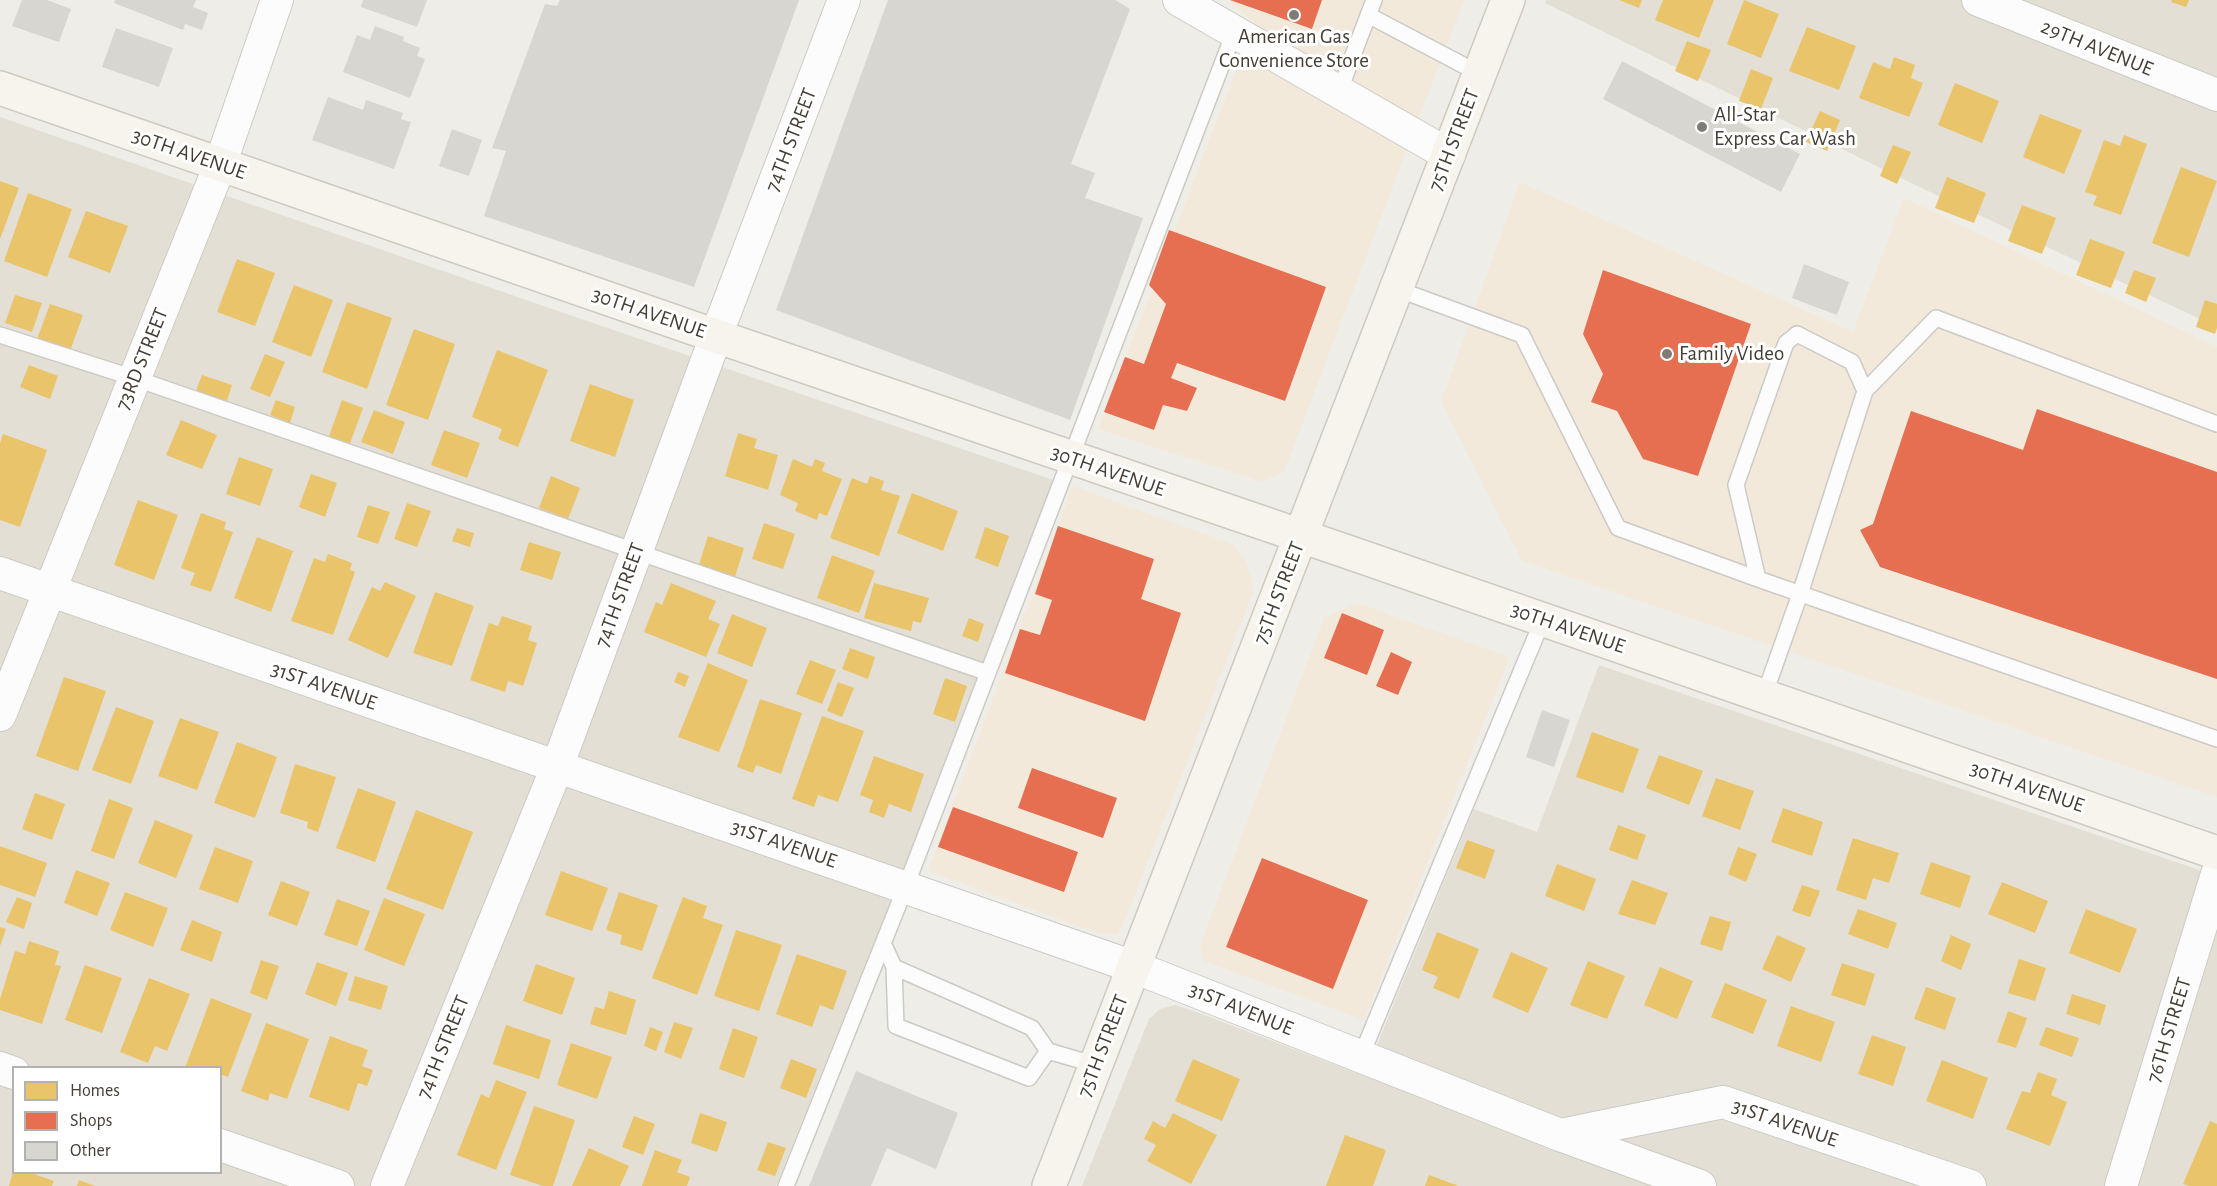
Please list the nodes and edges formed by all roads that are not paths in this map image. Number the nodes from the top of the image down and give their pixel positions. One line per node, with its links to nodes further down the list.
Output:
1 (277, 0): 14 (street, 73RD STREET)
2 (844, 0): 17 (street, 74TH STREET)
3 (1179, 0): 8 (street)
4 (1374, 0): 7 (lane)
5 (1508, 0): 9 (street, 75TH STREET)
6 (1978, 0): 12 (street, 29TH AVENUE)
7 (1368, 15): 9 (lane); 11 (lane)
8 (1234, 33): 11 (street); 21 (lane)
9 (1480, 74): 13 (street, 75TH STREET)
10 (0, 88): 14 (street, 30TH AVENUE)
11 (1339, 92): 13 (street)
12 (2217, 95)
13 (1449, 155): 15 (street, 75TH STREET)
14 (220, 165): 17 (street, 30TH AVENUE); 18 (street, 73RD STREET)
15 (1397, 288): 22 (street, 75TH STREET); 25 (lane)
16 (0, 335): 18 (lane)
17 (716, 336): 21 (street, 30TH AVENUE); 23 (street, 74TH STREET)
18 (134, 378): 23 (lane); 26 (street, 73RD STREET)
19 (1865, 391): 20 (lane); 25 (lane); 27 (lane)
20 (2217, 424)
21 (1071, 458): 22 (street, 30TH AVENUE); 29 (lane)
22 (1301, 536): 28 (street, 30TH AVENUE); 38 (street, 75TH STREET)
23 (635, 552): 29 (lane); 33 (street, 74TH STREET)
24 (0, 573): 26 (street, 31ST AVENUE)
25 (1758, 579): 27 (lane)
26 (50, 590): 31 (street, 73RD STREET); 33 (street, 31ST AVENUE)
27 (1800, 594): 30 (lane); 32 (lane)
28 (1543, 619): 30 (street, 30TH AVENUE); 41 (lane)
29 (988, 673): 36 (lane)
30 (1764, 696): 34 (street, 30TH AVENUE)
31 (0, 715)
32 (2217, 739)
33 (557, 767): 36 (street, 31ST AVENUE); 46 (street, 74TH STREET)
34 (2217, 853)
35 (2217, 874): 51 (street, 76TH STREET)
36 (906, 886): 37 (lane); 38 (street, 31ST AVENUE)
37 (883, 943): 39 (lane); 47 (lane)
38 (1134, 966): 41 (street, 31ST AVENUE); 42 (street, 75TH STREET)
39 (894, 968): 40 (lane); 40 (lane)
40 (1048, 1052): 42 (lane)
41 (1361, 1056): 43 (street, 31ST AVENUE)
42 (1096, 1065): 48 (street, 75TH STREET)
43 (1560, 1135): 49 (street, 31ST AVENUE); 50 (street, 31ST AVENUE)
44 (222, 1146): 45 (street)
45 (338, 1186)
46 (387, 1186)
47 (786, 1186)
48 (1049, 1186)
49 (1700, 1186)
50 (1970, 1186)
51 (2121, 1186)

